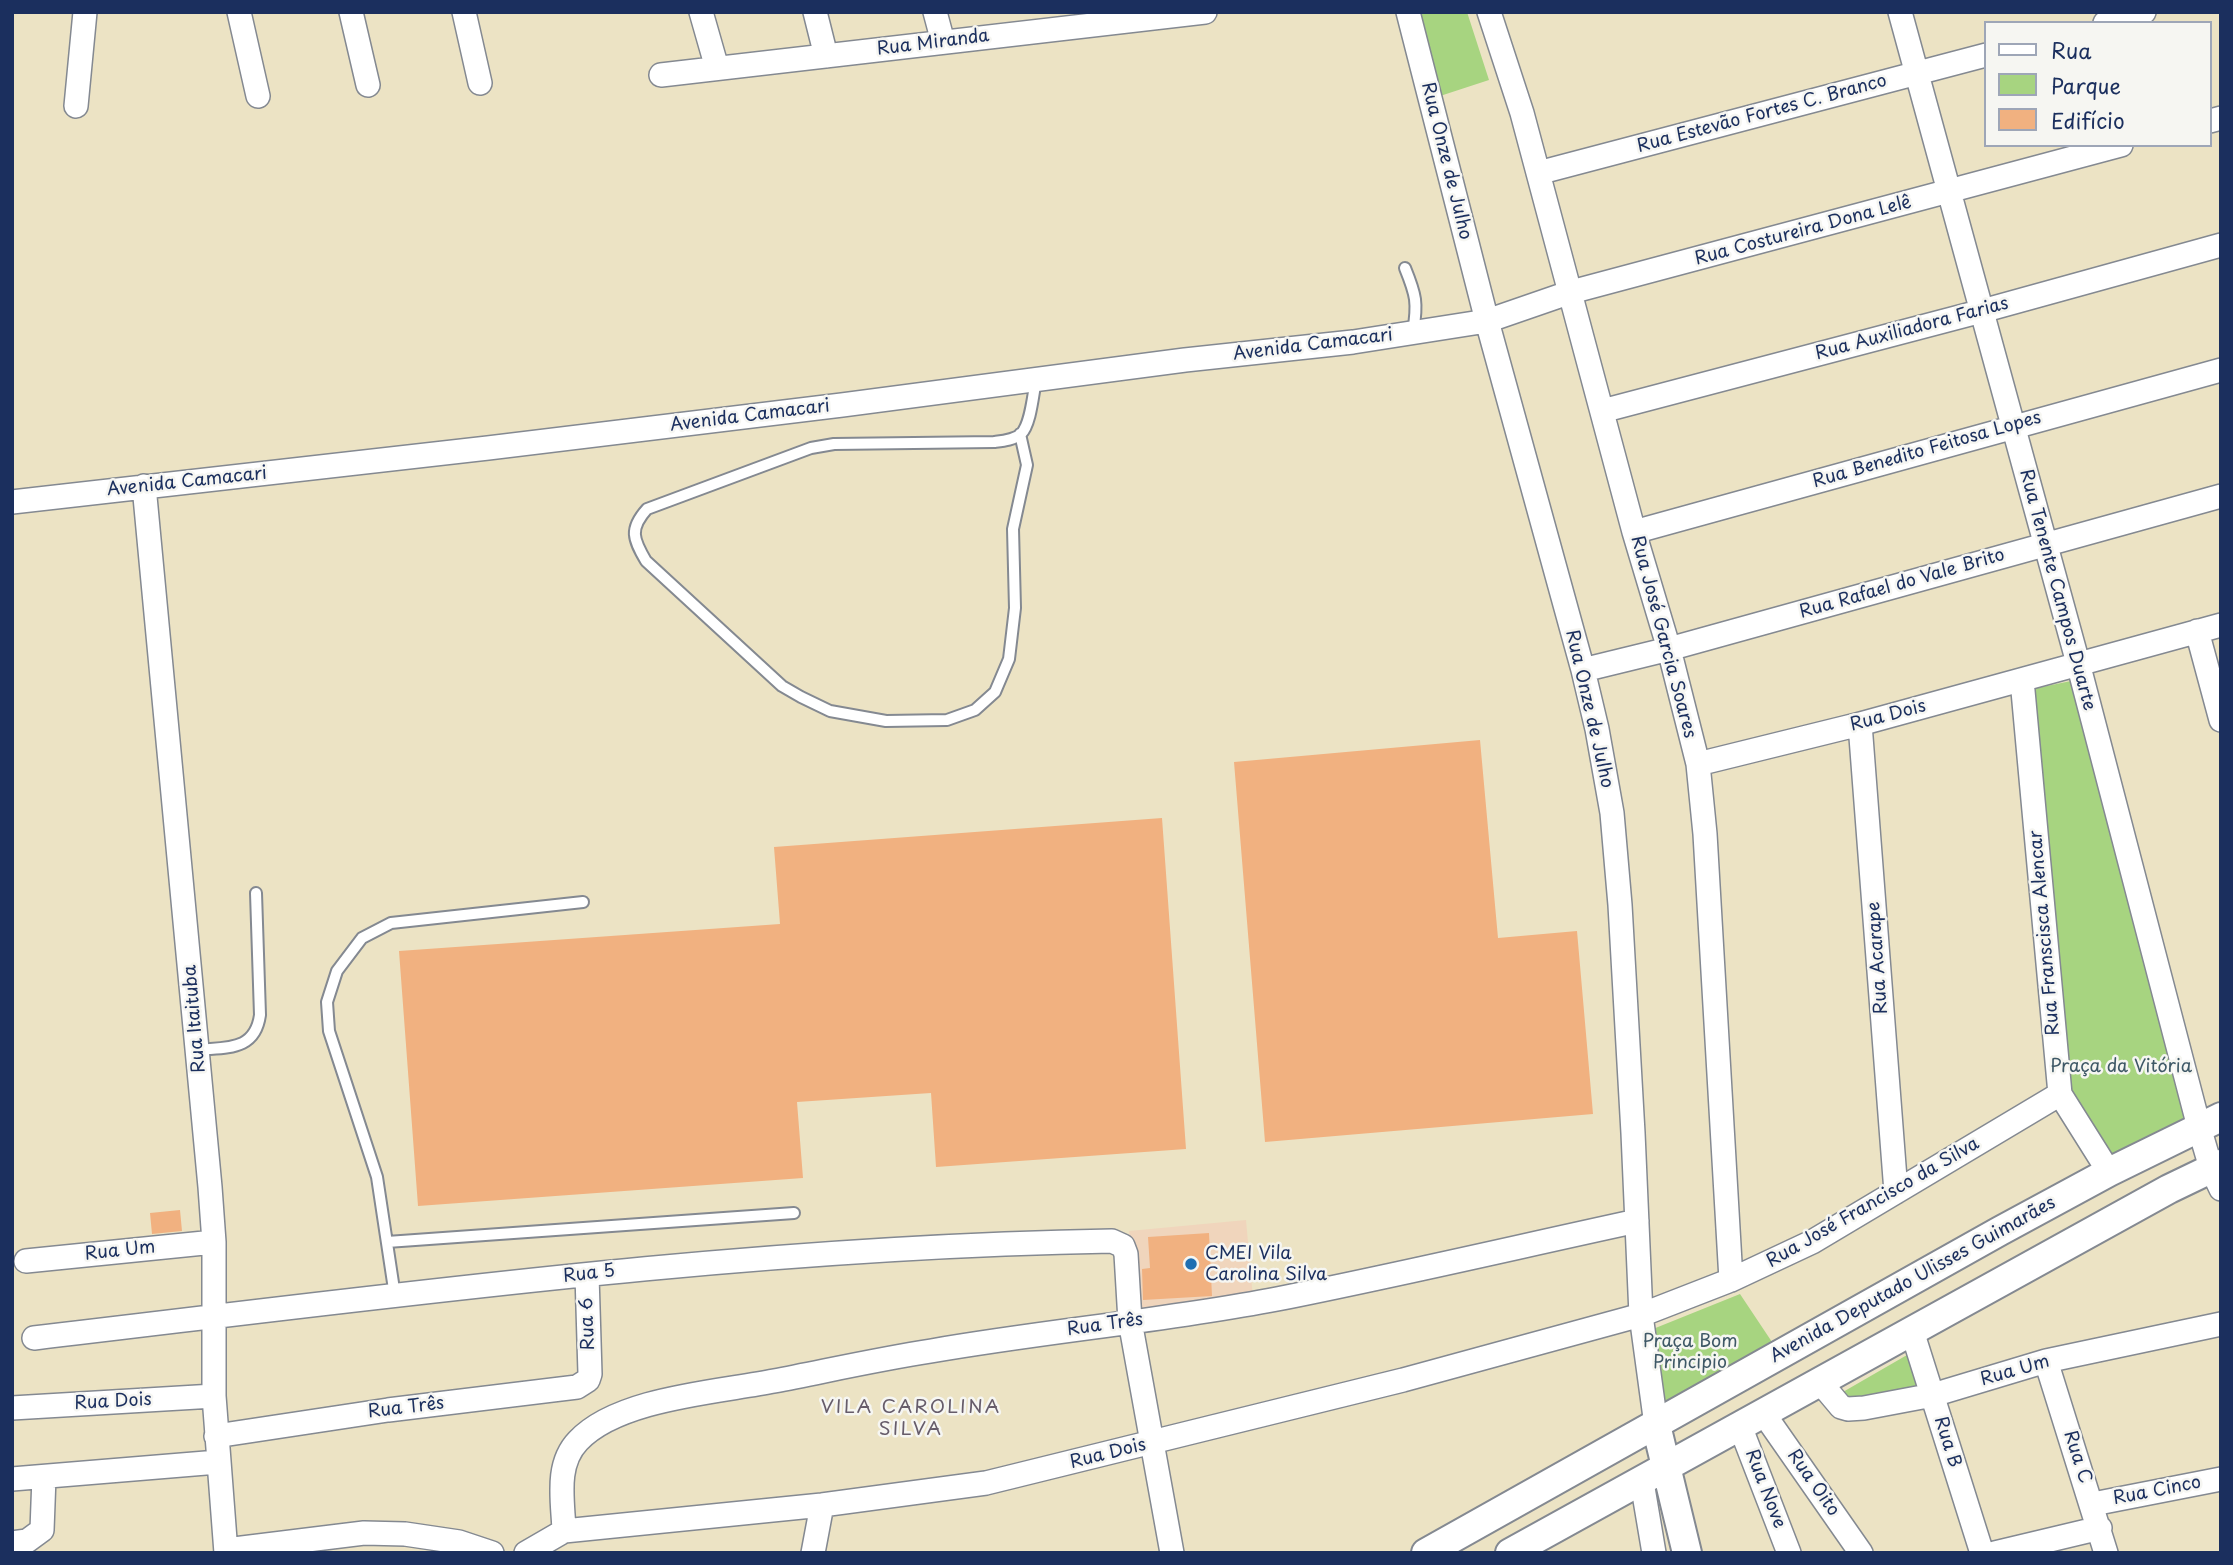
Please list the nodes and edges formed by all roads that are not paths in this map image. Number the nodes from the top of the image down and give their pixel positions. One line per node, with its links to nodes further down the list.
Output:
1 (85, 12): 25 (street)
2 (239, 12): 24 (street)
3 (351, 12): 23 (street)
4 (464, 12): 22 (street)
5 (701, 12): 19 (street)
6 (815, 12): 17 (street)
7 (935, 12): 16 (street)
8 (1205, 12): 13 (street, Rua Miranda)
9 (1408, 12): 33 (street, Rua Onze de Julho)
10 (1489, 12): 27 (street, Rua José Garcia Soares)
11 (1900, 12): 20 (street, Rua Tenente Campos Duarte)
12 (2144, 12): 15 (street)
13 (1157, 15): 14 (street, Rua Miranda)
14 (1050, 21): 16 (street, Rua Miranda)
15 (2112, 21)
16 (943, 42): 17 (street, Rua Miranda)
17 (826, 56): 19 (street, Rua Miranda)
18 (1984, 56): 20 (street, Rua Estevão Fortes C. Branco)
19 (717, 68): 21 (street, Rua Miranda)
20 (1916, 74): 27 (street, Rua Estevão Fortes C. Branco); 28 (street, Rua Tenente Campos Duarte)
21 (661, 75)
22 (480, 83)
23 (368, 85)
24 (258, 96)
25 (76, 106)
26 (2114, 147): 28 (street, Rua Costureira Dona Lelê)
27 (1538, 173): 31 (street, Rua José Garcia Soares)
28 (1948, 193): 31 (street, Rua Costureira Dona Lelê); 32 (street, Rua Tenente Campos Duarte)
29 (2221, 245): 32 (street, Rua Auxiliadora Farias)
30 (1405, 268): 34 (lane)
31 (1571, 292): 33 (street, Rua Costureira Dona Lelê); 37 (street, Rua José Garcia Soares)
32 (1982, 311): 37 (street, Rua Auxiliadora Farias); 38 (street, Rua Tenente Campos Duarte)
33 (1487, 321): 34 (street, Avenida Camacari); 49 (street, Rua Onze de Julho)
34 (1413, 332): 36 (street, Avenida Camacari)
35 (2221, 370): 38 (street, Rua Benedito Feitosa Lopes)
36 (1036, 380): 39 (lane); 40 (street, Avenida Camacari)
37 (1602, 411): 43 (street, Rua José Garcia Soares)
38 (2014, 426): 43 (street, Rua Benedito Feitosa Lopes); 44 (street, Rua Tenente Campos Duarte)
39 (1020, 434): 39 (lane)
40 (144, 486): 42 (street, Avenida Camacari); 56 (street, Rua Itaituba)
41 (2221, 496): 44 (street, Rua Rafael do Vale Brito)
42 (12, 502)
43 (1634, 532): 47 (street, Rua José Garcia Soares)
44 (2044, 544): 47 (street, Rua Rafael do Vale Brito); 48 (street, Rua Tenente Campos Duarte)
45 (2221, 625): 46 (street, Rua Dois)
46 (2197, 631): 48 (street, Rua Dois); 51 (street)
47 (1669, 649): 49 (street, Rua Rafael do Vale Brito); 53 (street, Rua José Garcia Soares)
48 (2078, 663): 50 (street, Rua Dois); 58 (street, Rua Tenente Campos Duarte)
49 (1583, 670): 63 (street, Rua Onze de Julho)
50 (2022, 680): 52 (street, Rua Dois); 57 (street, Rua Franscisca Alencar)
51 (2221, 720)
52 (1860, 724): 53 (street, Rua Dois); 61 (street, Rua Acarape)
53 (1698, 764): 68 (street, Rua José Garcia Soares)
54 (256, 893): 56 (lane)
55 (583, 902): 65 (lane)
56 (198, 1050): 64 (street, Rua Itaituba)
57 (2060, 1094): 59 (street, Rua Franscisca Alencar); 61 (street, Rua José Francisco da Silva)
58 (2210, 1122): 59 (street, Avenida Deputado Ulisses Guimarães); 60 (street, Rua Tenente Campos Duarte)
59 (2109, 1172): 83 (street, Avenida Deputado Ulisses Guimarães)
60 (2218, 1173): 74 (street)
61 (1896, 1192): 68 (street, Rua José Francisco da Silva)
62 (794, 1213): 65 (lane)
63 (1637, 1221): 70 (street, Rua Onze de Julho); 72 (street, Rua Três)
64 (214, 1242): 66 (street, Rua Um); 71 (street, Rua Itaituba)
65 (387, 1242): 69 (lane)
66 (26, 1261)
67 (587, 1275): 69 (street, Rua 5); 72 (street, Rua 5); 77 (street, Rua 6)
68 (1731, 1280): 70 (street, Rua José Francisco da Silva)
69 (395, 1296): 71 (street, Rua 5)
70 (1641, 1315): 83 (street, Rua Onze de Julho); 85 (street, Rua Dois)
71 (214, 1317): 75 (street, Rua 5); 80 (street, Rua Itaituba)
72 (1130, 1321): 85 (street); 95 (street, Rua Três)
73 (2221, 1324): 76 (street, Rua Um)
74 (1912, 1331): 78 (street); 79 (street, Rua B)
75 (34, 1338)
76 (2046, 1361): 79 (street, Rua Um); 92 (street, Rua C)
77 (590, 1374): 84 (street, Rua Três)
78 (1820, 1382): 79 (street, Rua Um); 82 (street)
79 (1933, 1395): 109 (street, Rua B)
80 (214, 1396): 81 (street, Rua Dois); 84 (street, Rua Itaituba)
81 (12, 1408)
82 (1752, 1420): 87 (street); 107 (street, Rua Nove); 108 (street, Rua Oito)
83 (1656, 1424): 87 (street); 103 (street, Avenida Deputado Ulisses Guimarães)
84 (216, 1436): 86 (street, Rua Itaituba)
85 (1151, 1443): 93 (street, Rua Dois); 102 (street)
86 (218, 1462): 88 (street); 98 (street, Rua Itaituba)
87 (1667, 1466): 91 (street); 106 (street)
88 (44, 1477): 89 (street); 96 (street)
89 (12, 1479)
90 (2221, 1479): 92 (street, Rua Cinco)
91 (1642, 1482): 97 (street); 105 (street)
92 (2093, 1504): 94 (street, Rua C)
93 (822, 1505): 95 (street, Rua Dois); 101 (street)
94 (2100, 1528): 110 (street); 111 (street, Rua C)
95 (564, 1531): 100 (street)
96 (12, 1543)
97 (1545, 1543): 104 (street)
98 (226, 1552): 99 (street)
99 (492, 1553)
100 (526, 1553)
101 (813, 1553)
102 (1172, 1553)
103 (1426, 1553)
104 (1510, 1553)
105 (1654, 1553)
106 (1687, 1553)
107 (1789, 1553)
108 (1861, 1553)
109 (1982, 1553)
110 (1995, 1553)
111 (2106, 1553)

